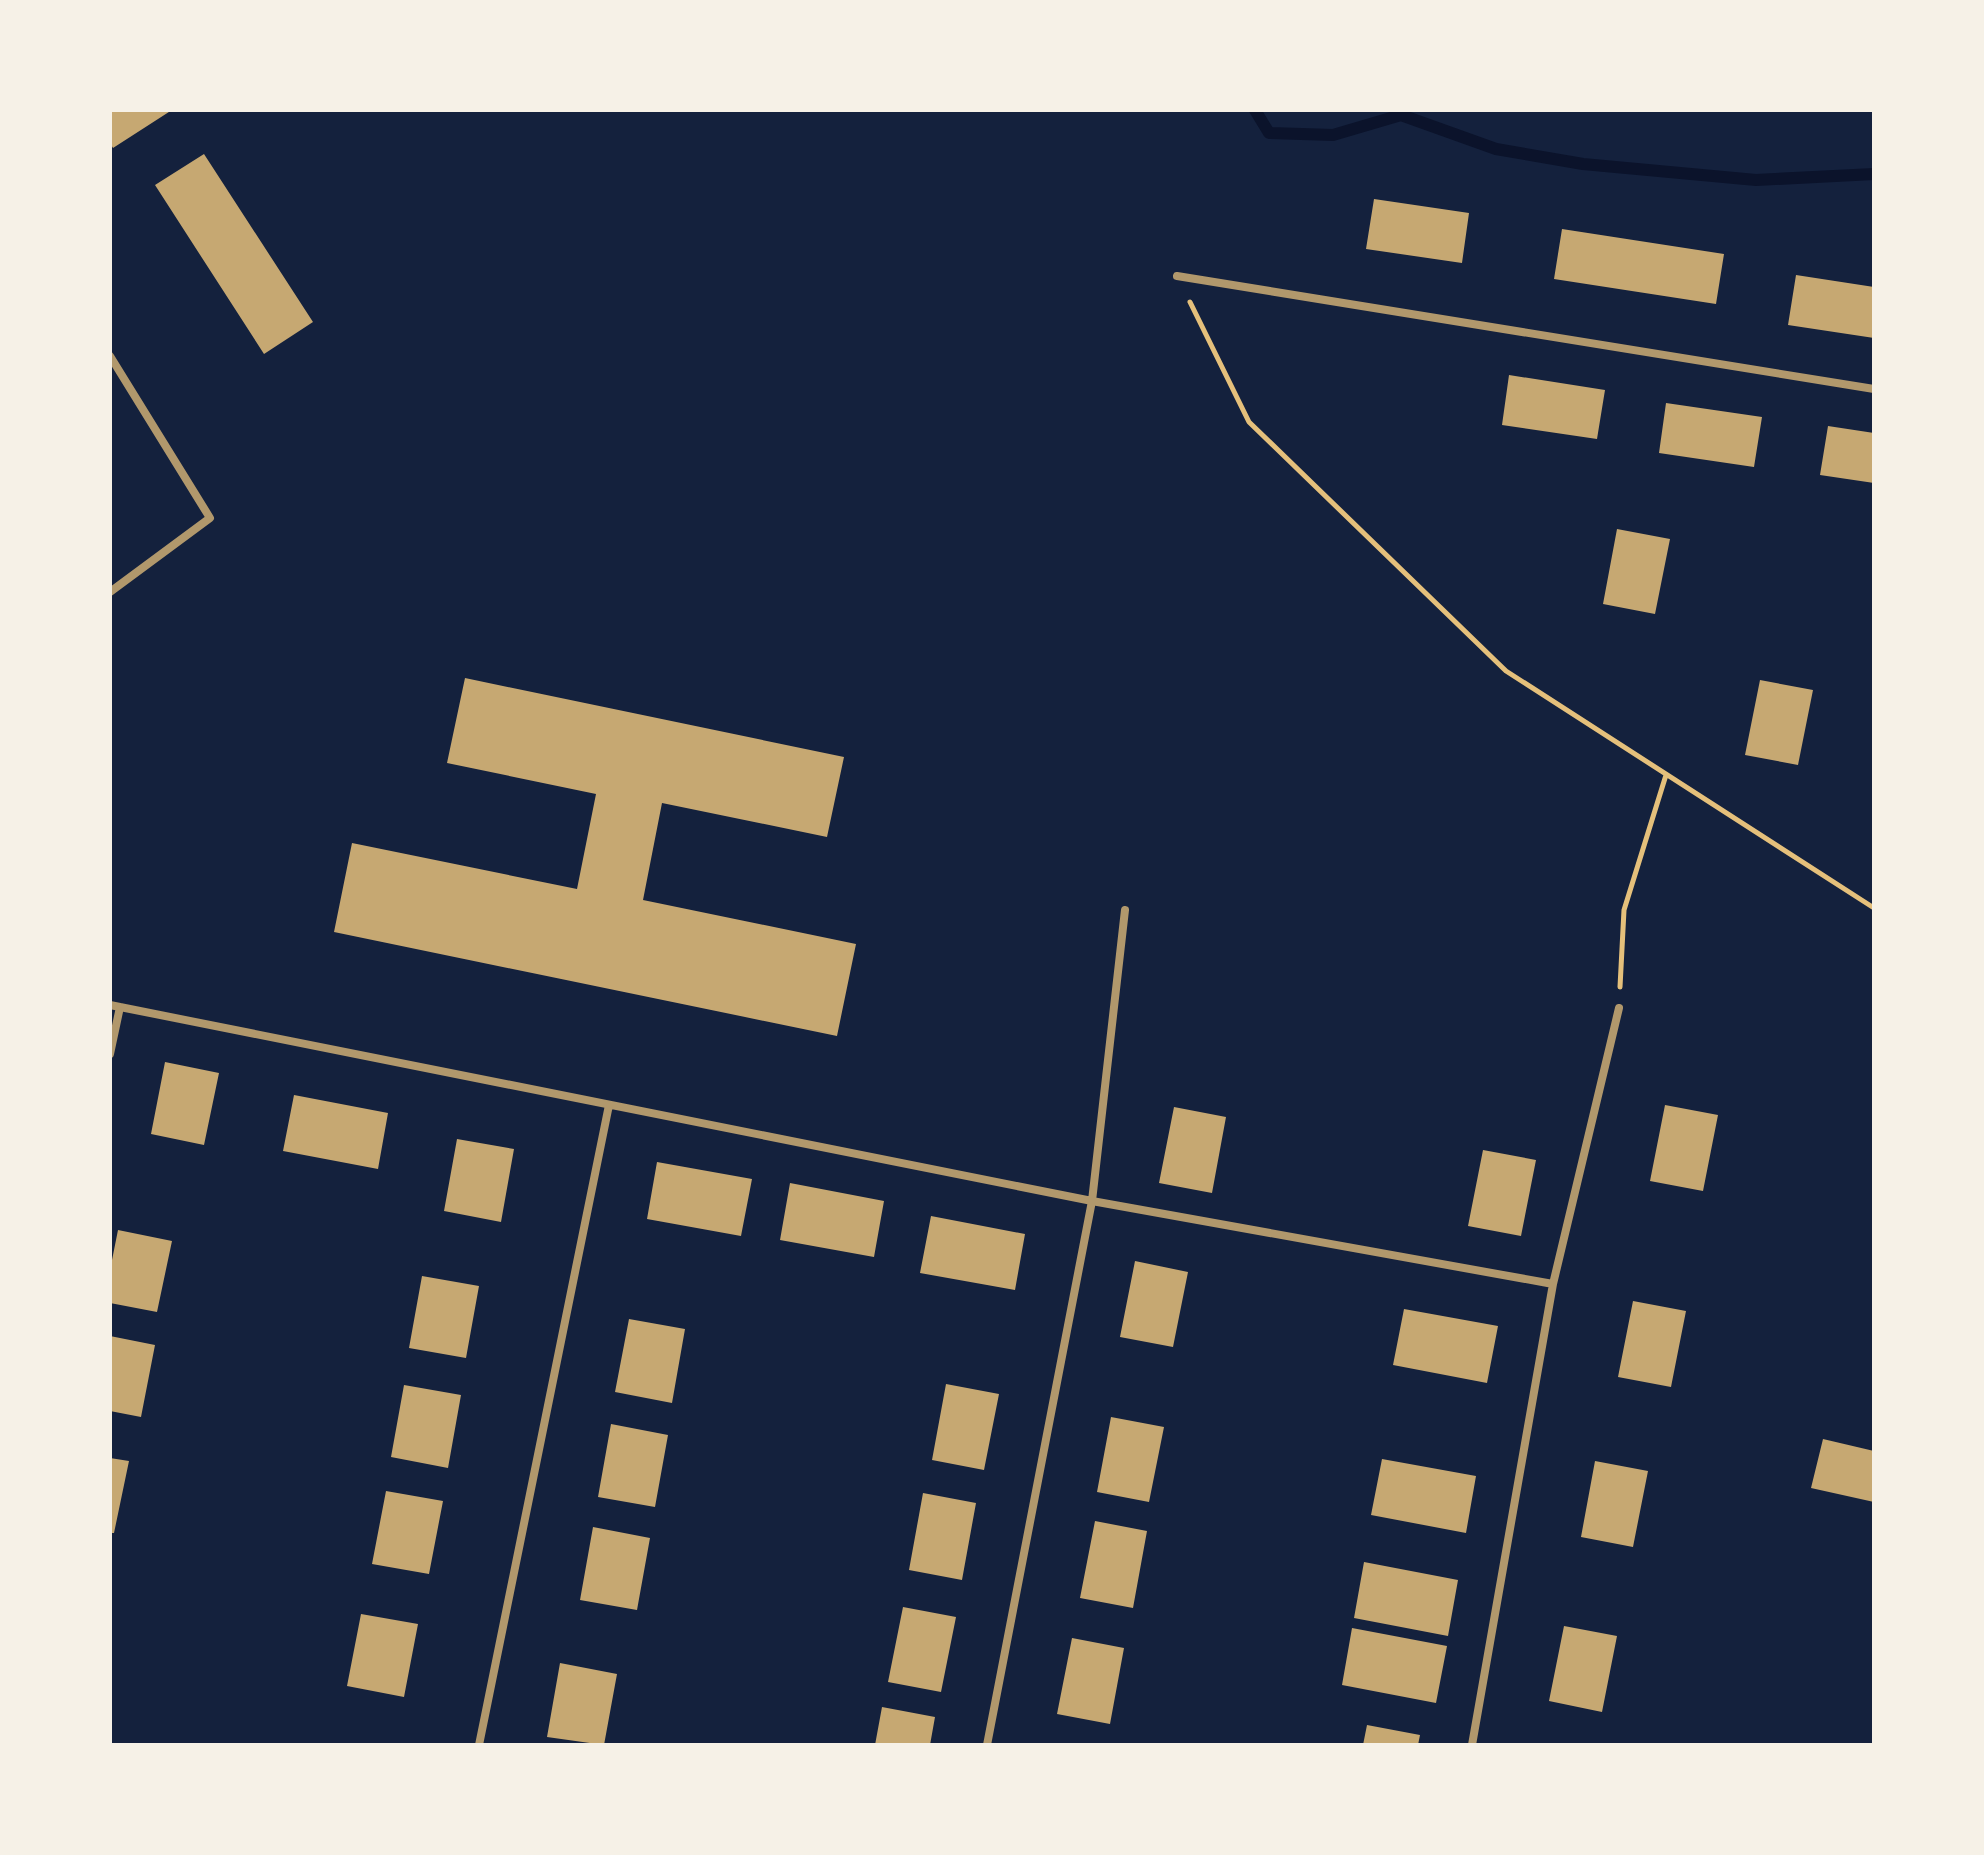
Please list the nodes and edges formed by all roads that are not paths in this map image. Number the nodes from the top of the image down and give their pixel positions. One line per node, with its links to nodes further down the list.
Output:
1 (1177, 276): 3 (street)
2 (110, 356): 4 (street)
3 (1874, 389)
4 (110, 592)
5 (1125, 910): 10 (street)
6 (115, 1006): 8 (street); 9 (street)
7 (1619, 1008): 11 (street)
8 (110, 1054)
9 (609, 1105): 10 (street); 12 (street)
10 (1092, 1201): 11 (street); 13 (street)
11 (1553, 1284): 14 (street)
12 (479, 1745)
13 (987, 1745)
14 (1472, 1745)

